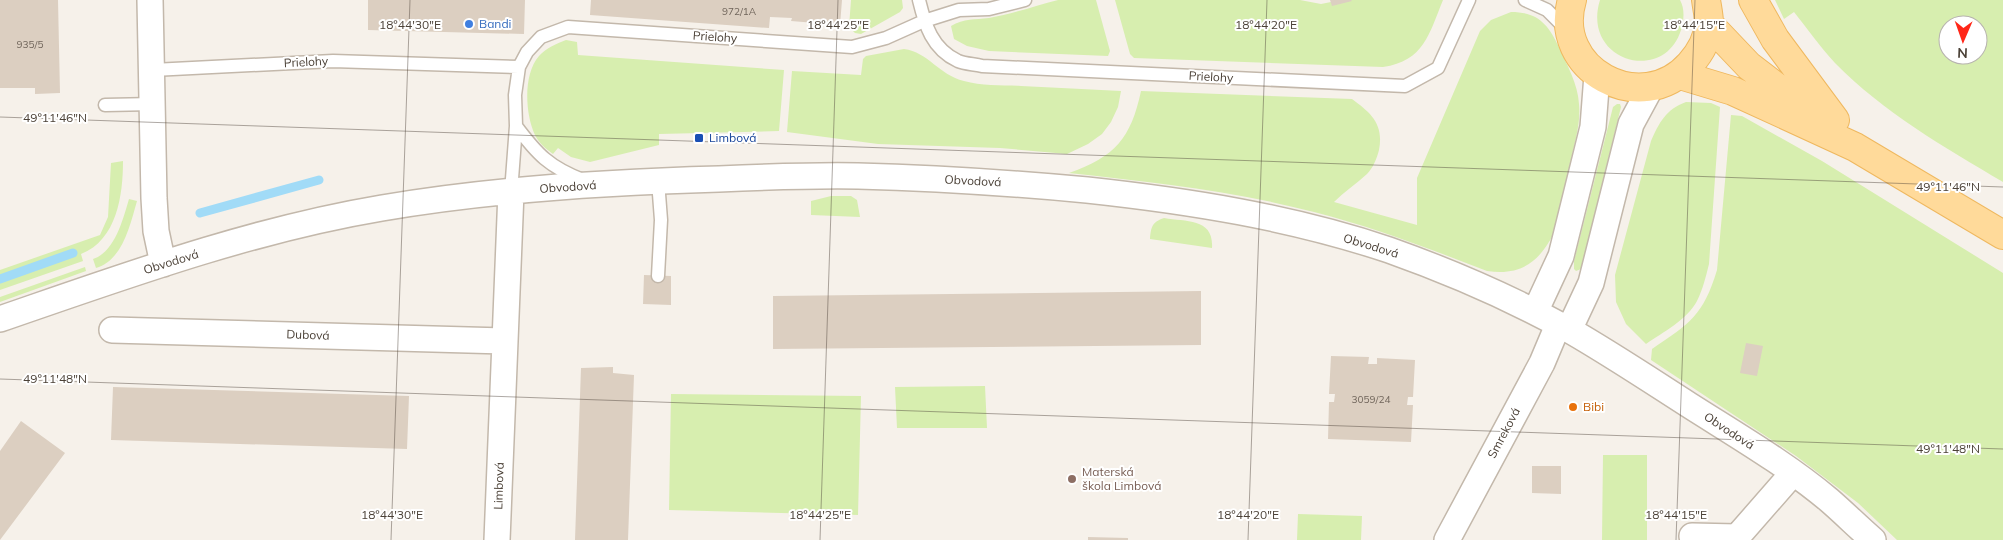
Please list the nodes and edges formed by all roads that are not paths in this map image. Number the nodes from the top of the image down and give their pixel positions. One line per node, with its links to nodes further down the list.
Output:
1 (150, 0): 12 (street)
2 (919, 0): 9 (lane, Prielohy)
3 (1025, 0): 9 (lane)
4 (1469, 0): 9 (lane, Prielohy)
5 (1524, 0): 10 (lane)
6 (1572, 0): 10 (main road)
7 (1753, 0): 19 (main road)
8 (1707, 12): 14 (main road); 19 (main road)
9 (924, 21): 11 (lane, Prielohy)
10 (1570, 32): 13 (main road)
11 (519, 67): 12 (lane, Prielohy); 18 (lane, Prielohy)
12 (153, 70): 17 (street)
13 (1597, 75): 15 (main road); 26 (street)
14 (1680, 75): 15 (main road); 19 (main road)
15 (1652, 88): 28 (street, Smreková)
16 (105, 104): 17 (lane)
17 (154, 104): 24 (street)
18 (516, 126): 21 (lane); 22 (lane, Prielohy)
19 (1855, 147): 23 (main road)
20 (658, 181): 21 (street, Obvodová); 25 (lane); 26 (street, Obvodová)
21 (597, 185): 22 (street, Obvodová)
22 (511, 192): 24 (street, Obvodová); 30 (street, Limbová)
23 (2003, 235)
24 (163, 264): 27 (street, Obvodová)
25 (658, 276)
26 (1535, 312): 28 (street, Obvodová)
27 (0, 319)
28 (1563, 327): 31 (street, Obvodová); 34 (street, Smreková)
29 (112, 330): 30 (street, Dubová)
30 (504, 341): 33 (street, Limbová)
31 (1793, 473): 32 (street); 35 (street, Obvodová)
32 (1692, 536)
33 (497, 540)
34 (1447, 540)
35 (1873, 540)

